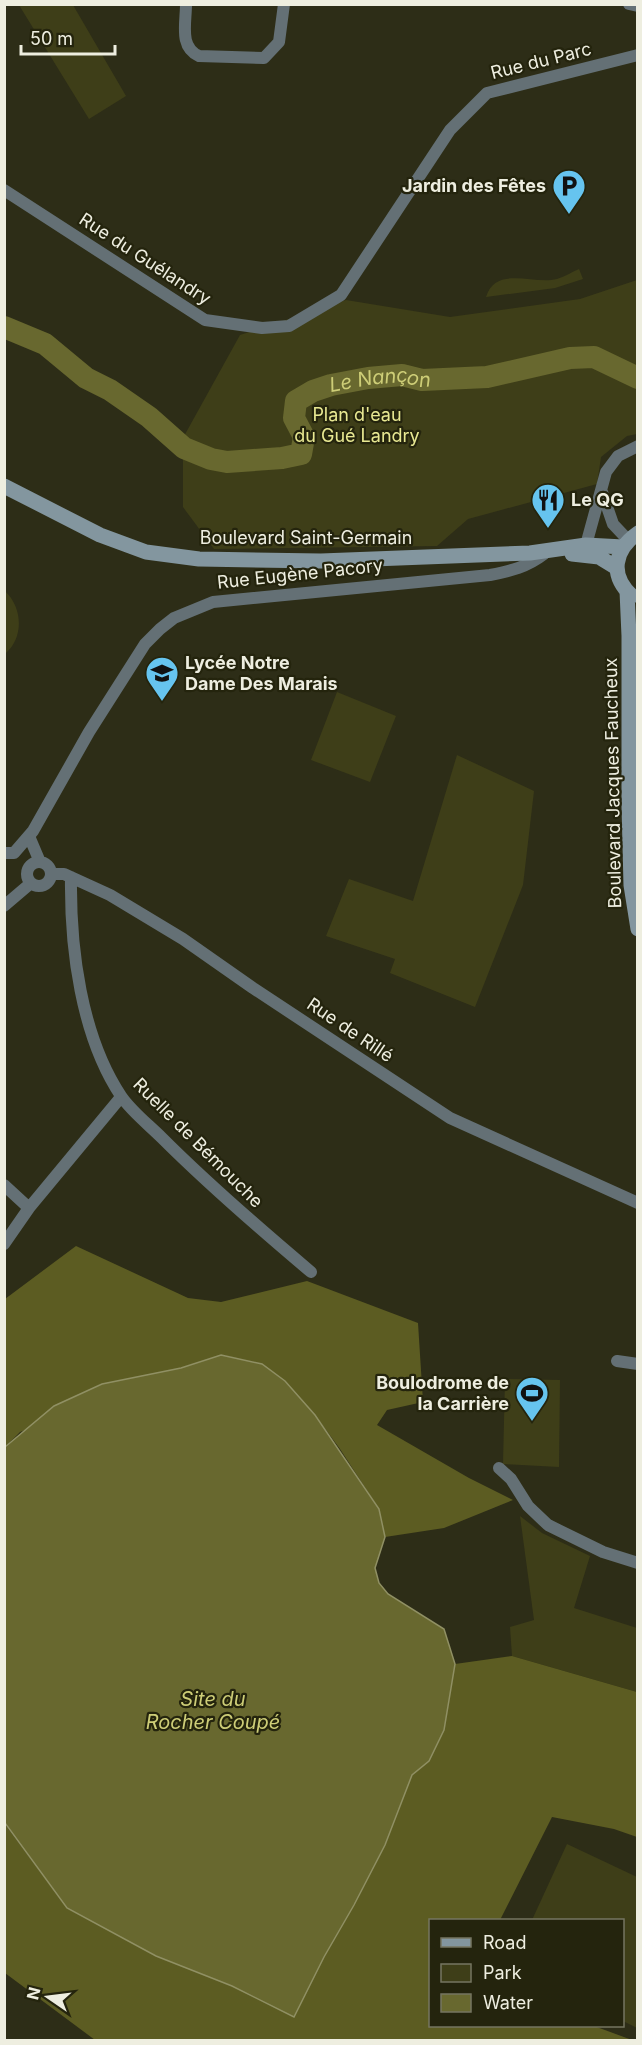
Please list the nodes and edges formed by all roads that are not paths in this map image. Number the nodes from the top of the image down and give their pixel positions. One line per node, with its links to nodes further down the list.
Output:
1 (186, 4): 2 (street)
2 (284, 4)
3 (629, 4): 4 (street)
4 (638, 6)
5 (638, 55): 7 (street, Rue du Parc)
6 (4, 190): 7 (street, Rue du Guélandry)
7 (341, 296)
8 (638, 446): 10 (street)
9 (4, 486): 13 (main road, Boulevard Saint-Germain)
10 (602, 491): 11 (street); 12 (street)
11 (629, 540): 12 (main road, Boulevard Saint-Germain); 14 (main road)
12 (586, 545): 13 (main road, Boulevard Saint-Germain)
13 (537, 554): 14 (main road); 18 (street, Rue Eugène Pacory)
14 (617, 567): 15 (main road)
15 (632, 595): 17 (main road, Boulevard Jacques Faucheux)
16 (638, 615): 17 (main road, Boulevard Jacques Faucheux)
17 (629, 636): 26 (main road, Boulevard Jacques Faucheux)
18 (29, 836): 19 (street, Rue Eugène Pacory); 20 (street)
19 (9, 853): 21 (street)
20 (40, 862): 21 (street); 22 (street)
21 (27, 870): 24 (street)
22 (51, 874): 23 (street, Rue de Rillé); 24 (street)
23 (71, 877): 27 (street, Ruelle de Bémouche); 29 (street, Rue de Rillé)
24 (31, 883): 25 (street)
25 (4, 906)
26 (638, 928)
27 (122, 1097): 30 (street); 32 (street, Ruelle de Bémouche)
28 (4, 1185): 30 (street)
29 (638, 1203)
30 (29, 1208): 31 (street)
31 (4, 1244)
32 (311, 1272)
33 (617, 1361): 34 (street)
34 (638, 1364)
35 (499, 1468): 36 (street)
36 (638, 1563)

